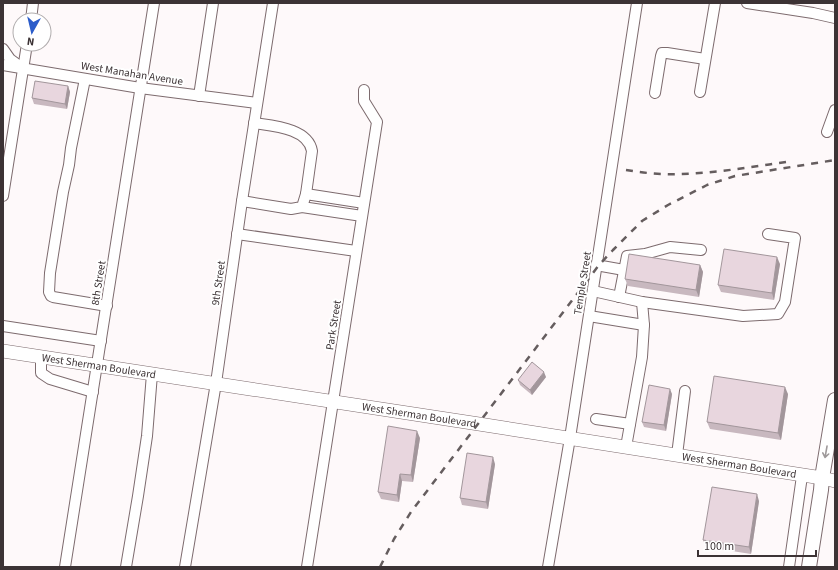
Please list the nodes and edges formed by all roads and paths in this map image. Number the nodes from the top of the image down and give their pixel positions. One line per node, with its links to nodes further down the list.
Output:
1 (154, 3): 14 (street, 8th Street)
2 (213, 3): 18 (street)
3 (273, 3): 19 (street, 9th Street)
4 (637, 3): 33 (street, Temple Street)
5 (715, 3): 10 (street)
6 (747, 3): 7 (street)
7 (835, 18)
8 (3, 49): 12 (street)
9 (26, 52): 12 (street)
10 (705, 59): 16 (street); 17 (street)
11 (3, 65): 12 (street, West Manahan Avenue)
12 (23, 68): 13 (street, West Manahan Avenue); 24 (street)
13 (85, 78): 14 (street, West Manahan Avenue); 38 (street)
14 (140, 88): 18 (street, West Manahan Avenue); 38 (street, 8th Street)
15 (364, 90): 26 (street, Park Street)
16 (700, 92)
17 (655, 93)
18 (199, 96): 19 (street, West Manahan Avenue)
19 (257, 103): 21 (street, 9th Street)
20 (835, 110): 22 (street)
21 (254, 123): 23 (street); 25 (street, 9th Street)
22 (827, 132)
23 (306, 194): 26 (street); 27 (street)
24 (3, 196)
25 (242, 201): 27 (street); 29 (street, 9th Street)
26 (364, 203): 28 (street, Park Street)
27 (302, 207): 28 (street)
28 (362, 216): 32 (street, Park Street)
29 (237, 234): 32 (street); 47 (street, 9th Street)
30 (768, 234): 37 (street)
31 (702, 250): 34 (street)
32 (356, 251): 51 (street, Park Street)
33 (596, 265): 34 (street); 35 (street, Temple Street)
34 (624, 270): 36 (street)
35 (593, 291): 36 (street); 39 (street, Temple Street)
36 (620, 297): 37 (street)
37 (642, 302): 40 (street)
38 (106, 306): 42 (street, 8th Street)
39 (589, 316): 40 (street); 54 (street, Temple Street)
40 (644, 325): 53 (street)
41 (3, 326): 42 (street)
42 (101, 341): 45 (street, 8th Street)
43 (3, 351): 44 (main road, West Sherman Boulevard)
44 (42, 357): 45 (main road, West Sherman Boulevard); 49 (street)
45 (97, 365): 46 (main road, West Sherman Boulevard); 49 (street, 8th Street)
46 (152, 374): 47 (main road, West Sherman Boulevard); 60 (street)
47 (216, 384): 51 (main road, West Sherman Boulevard); 61 (street, 9th Street)
48 (685, 391): 56 (street)
49 (93, 392): 59 (street, 8th Street)
50 (835, 400): 58 (highway, one-way to 58)
51 (333, 402): 54 (main road, West Sherman Boulevard); 62 (street, Park Street)
52 (596, 419): 53 (street)
53 (630, 424): 55 (street)
54 (570, 438): 55 (main road, West Sherman Boulevard); 63 (street, Temple Street)
55 (626, 447): 56 (main road, West Sherman Boulevard)
56 (677, 455): 57 (main road, West Sherman Boulevard)
57 (802, 476): 58 (main road, West Sherman Boulevard); 64 (street)
58 (826, 483): 65 (highway); 66 (highway)
59 (65, 567)
60 (126, 567)
61 (186, 567)
62 (307, 567)
63 (548, 567)
64 (789, 567)
65 (809, 567)
66 (816, 567)

